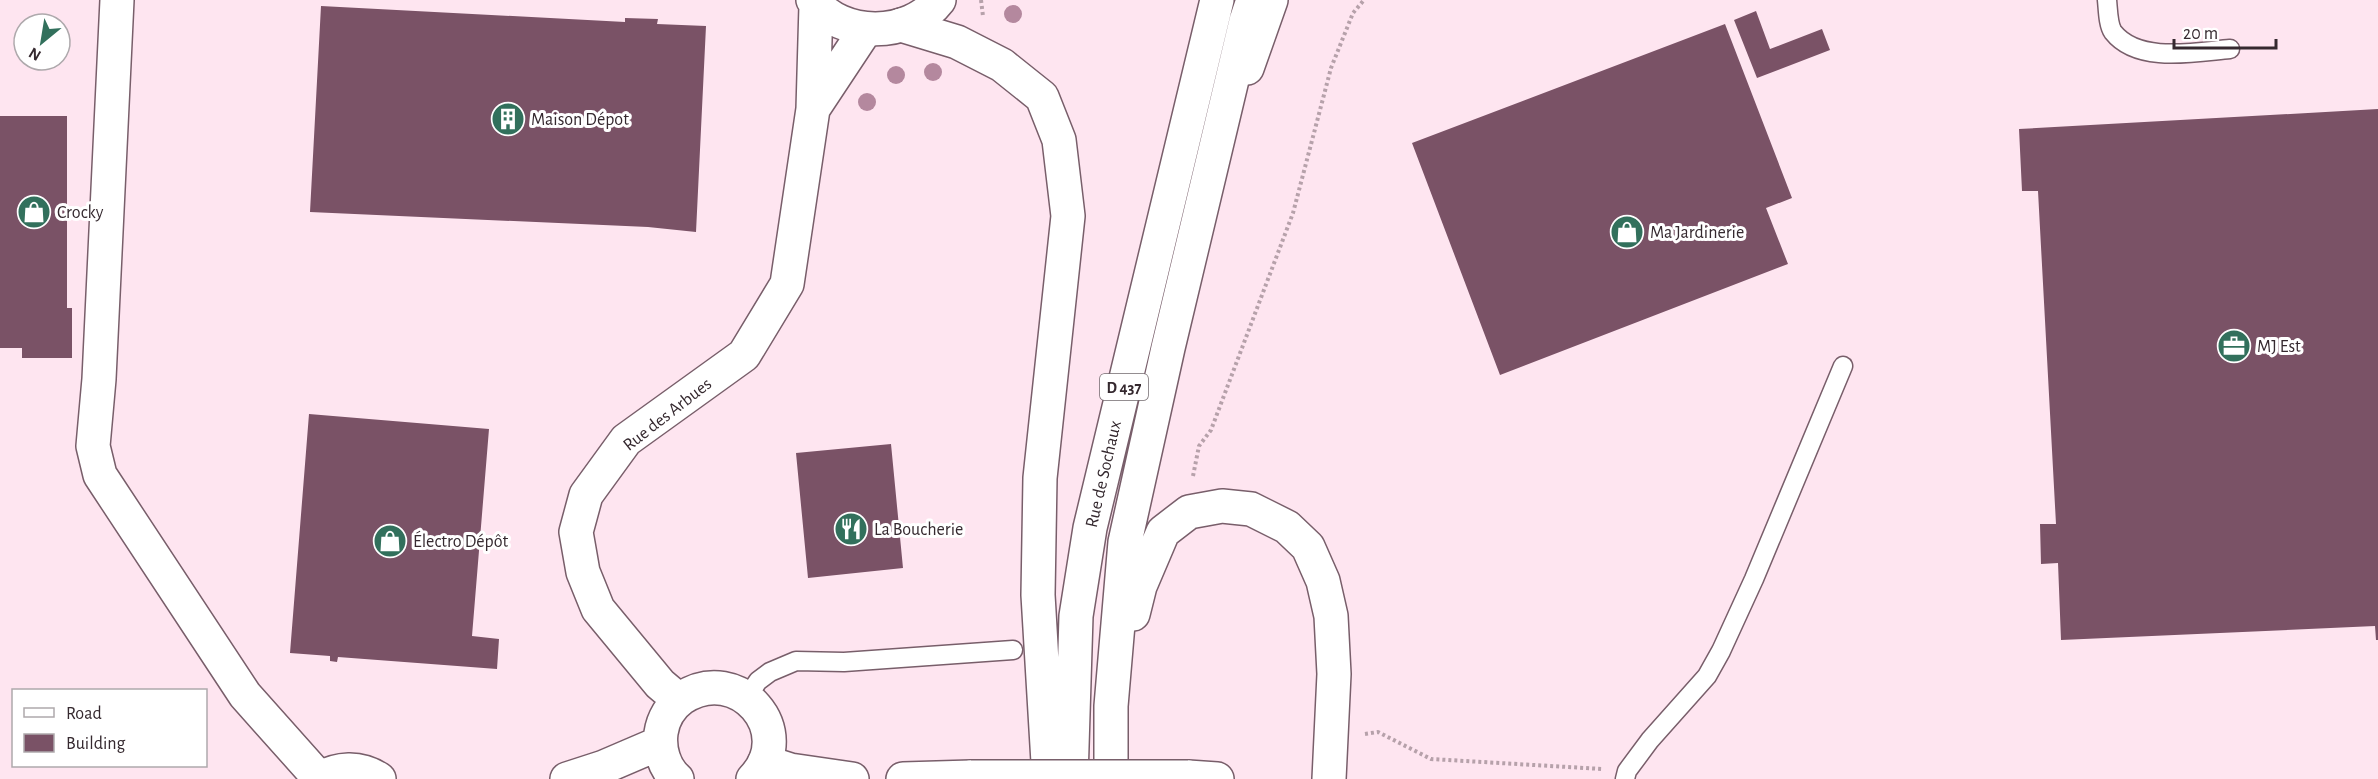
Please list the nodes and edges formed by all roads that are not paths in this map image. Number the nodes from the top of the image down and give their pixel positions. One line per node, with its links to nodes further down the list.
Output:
1 (117, 0): 21 (main road)
2 (939, 0): 8 (main road)
3 (1217, 0): 29 (main road, Rue de Sochaux / D 437)
4 (1253, 0): 12 (main road, Rue de Sochaux / D 437)
5 (1271, 0): 12 (main road)
6 (2107, 0): 10 (lane)
7 (814, 2): 9 (main road); 11 (main road, Rue des Arbues)
8 (901, 25): 9 (main road); 28 (main road)
9 (866, 29): 11 (main road, Rue des Arbues)
10 (2230, 49)
11 (813, 109): 16 (main road, Rue des Arbues)
12 (1212, 165): 17 (main road, Rue de Sochaux / D 437)
13 (1843, 366): 20 (lane)
14 (1013, 650): 15 (lane)
15 (747, 697): 16 (main road); 19 (main road)
16 (679, 700): 18 (main road)
17 (1111, 706): 30 (main road, Rue de Sochaux / D 437); 31 (main road)
18 (660, 743): 24 (main road); 25 (main road)
19 (759, 770): 26 (main road)
20 (1626, 775)
21 (318, 778): 23 (main road)
22 (1203, 778): 27 (main road, bridge)
23 (380, 779)
24 (567, 779)
25 (676, 779)
26 (852, 779)
27 (903, 779)
28 (1049, 779)
29 (1071, 779)
30 (1111, 779)
31 (1329, 779)

